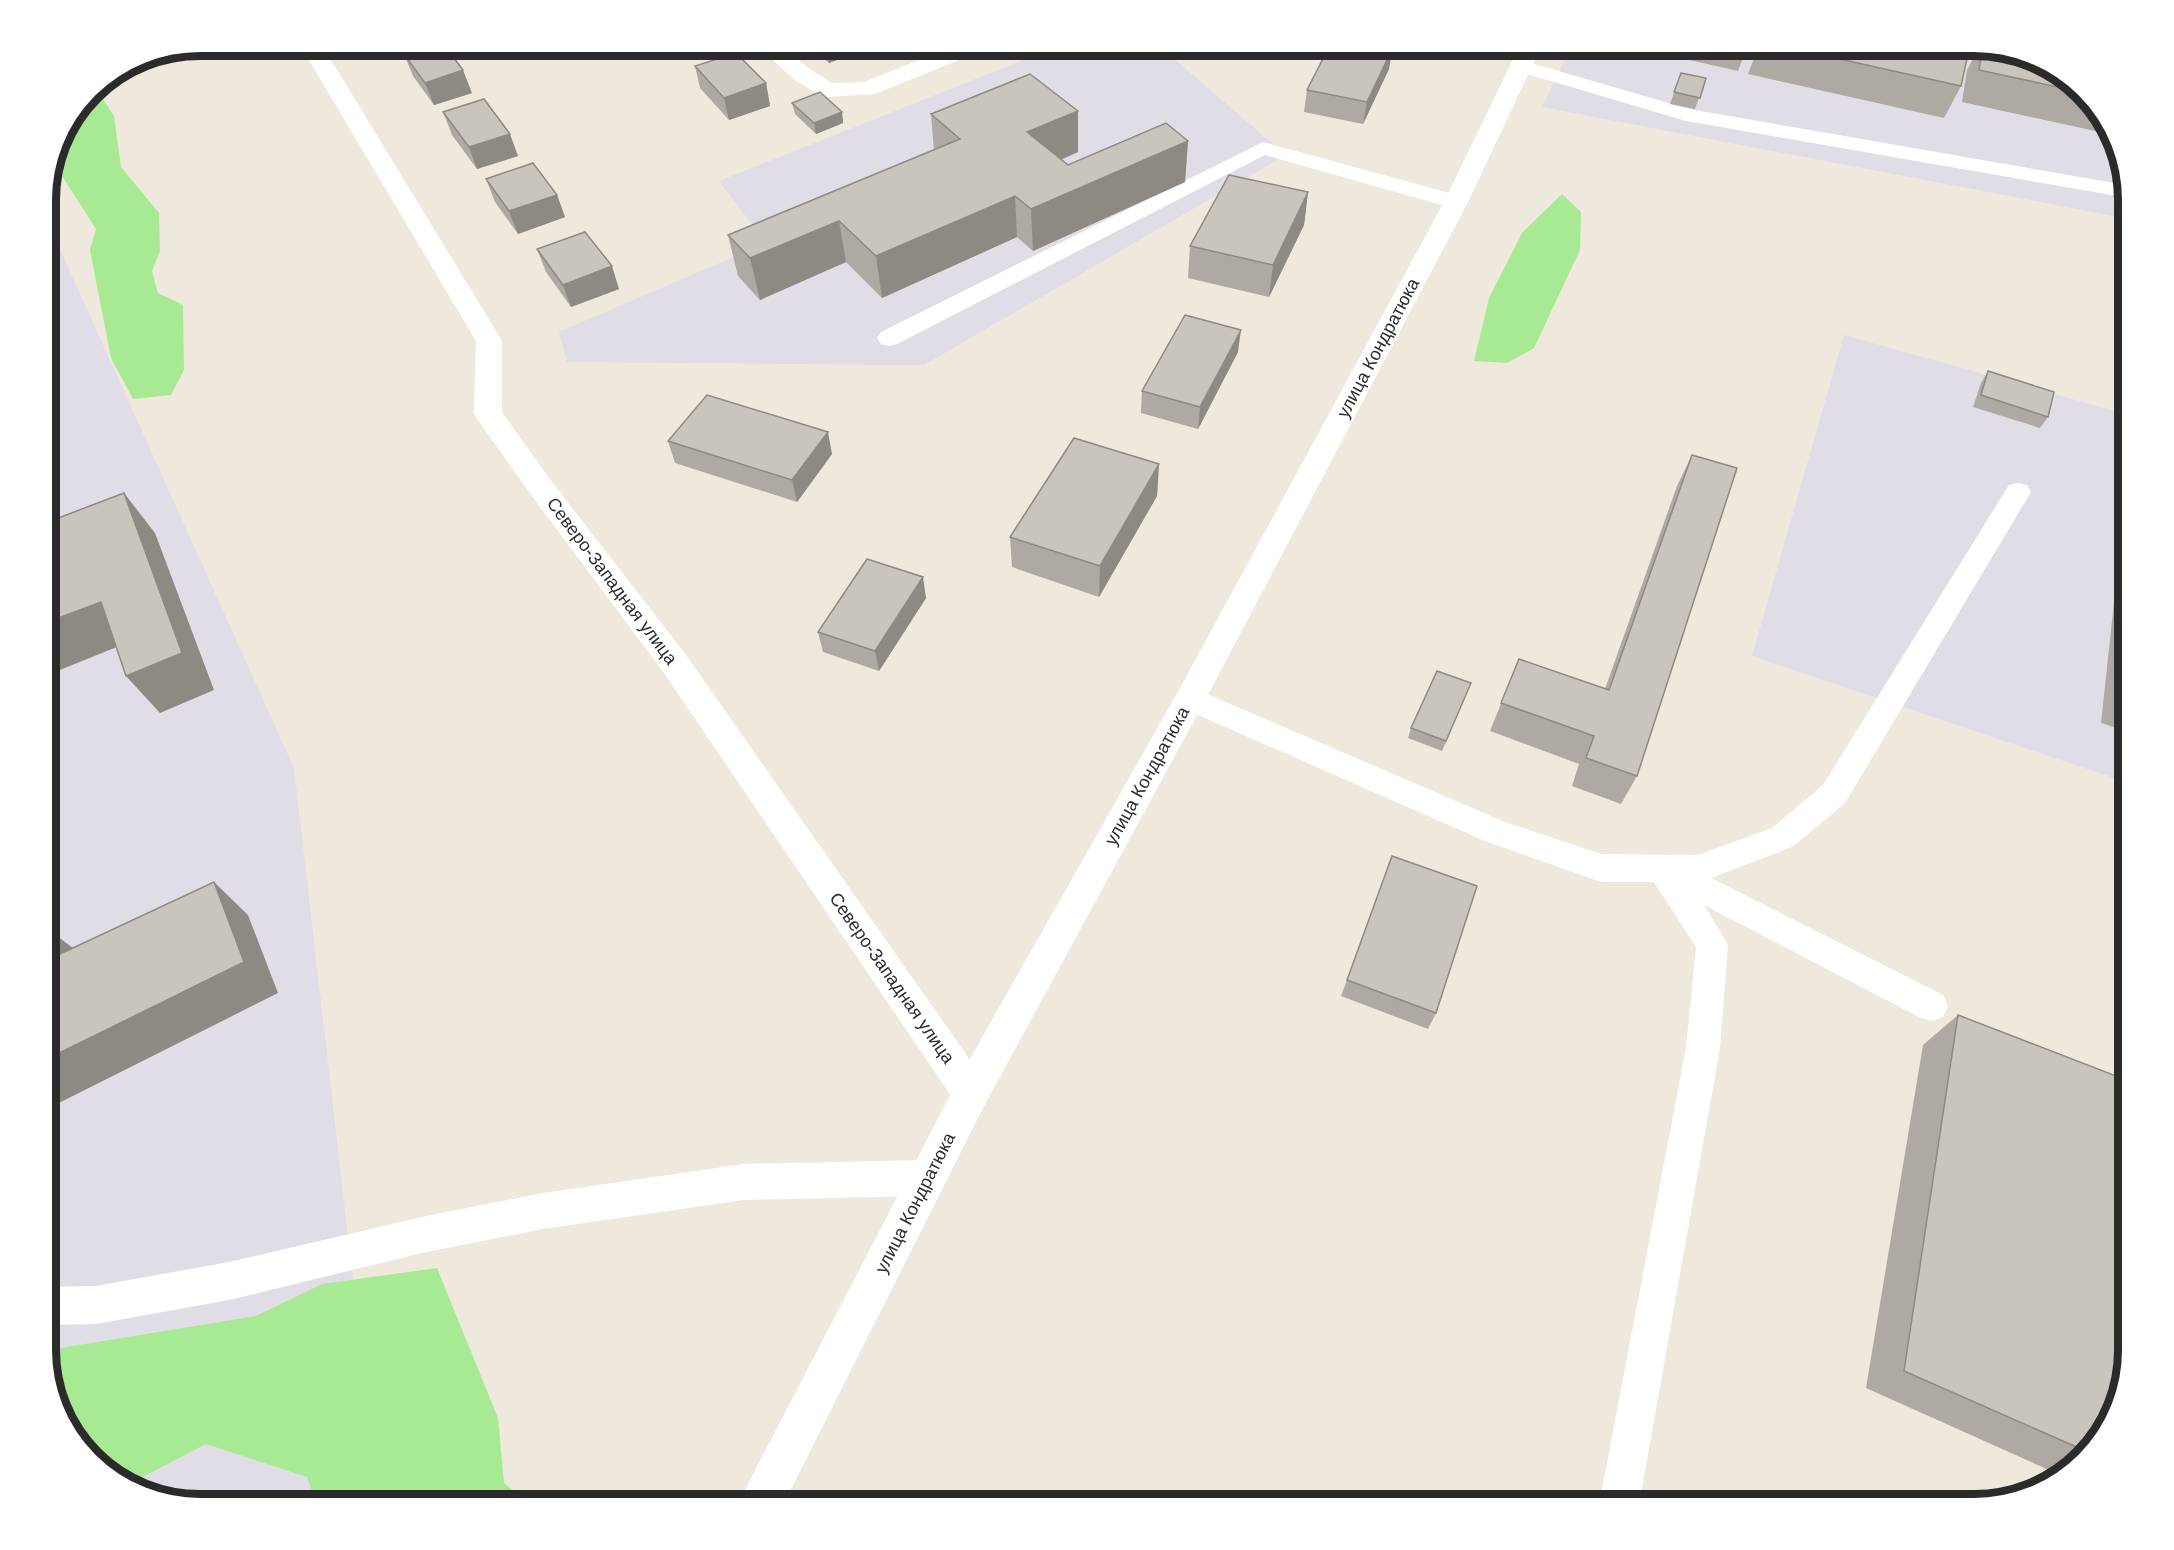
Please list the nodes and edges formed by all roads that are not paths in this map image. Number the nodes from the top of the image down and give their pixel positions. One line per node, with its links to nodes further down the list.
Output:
1 (318, 56): 12 (street, Северо-Западная улица)
2 (780, 56): 3 (street)
3 (949, 56)
4 (1526, 56): 5 (lane); 6 (street, улица Кондратюка)
5 (2118, 190)
6 (1456, 202): 7 (lane); 9 (street, улица Кондратюка)
7 (889, 338)
8 (2018, 492): 10 (lane)
9 (1190, 699): 10 (lane); 12 (street, улица Кондратюка)
10 (1662, 868): 11 (lane); 16 (lane)
11 (1931, 1006)
12 (971, 1093): 13 (street, улица Кондратюка)
13 (927, 1178): 14 (lane); 15 (street, улица Кондратюка)
14 (56, 1306)
15 (765, 1494)
16 (1621, 1494)

